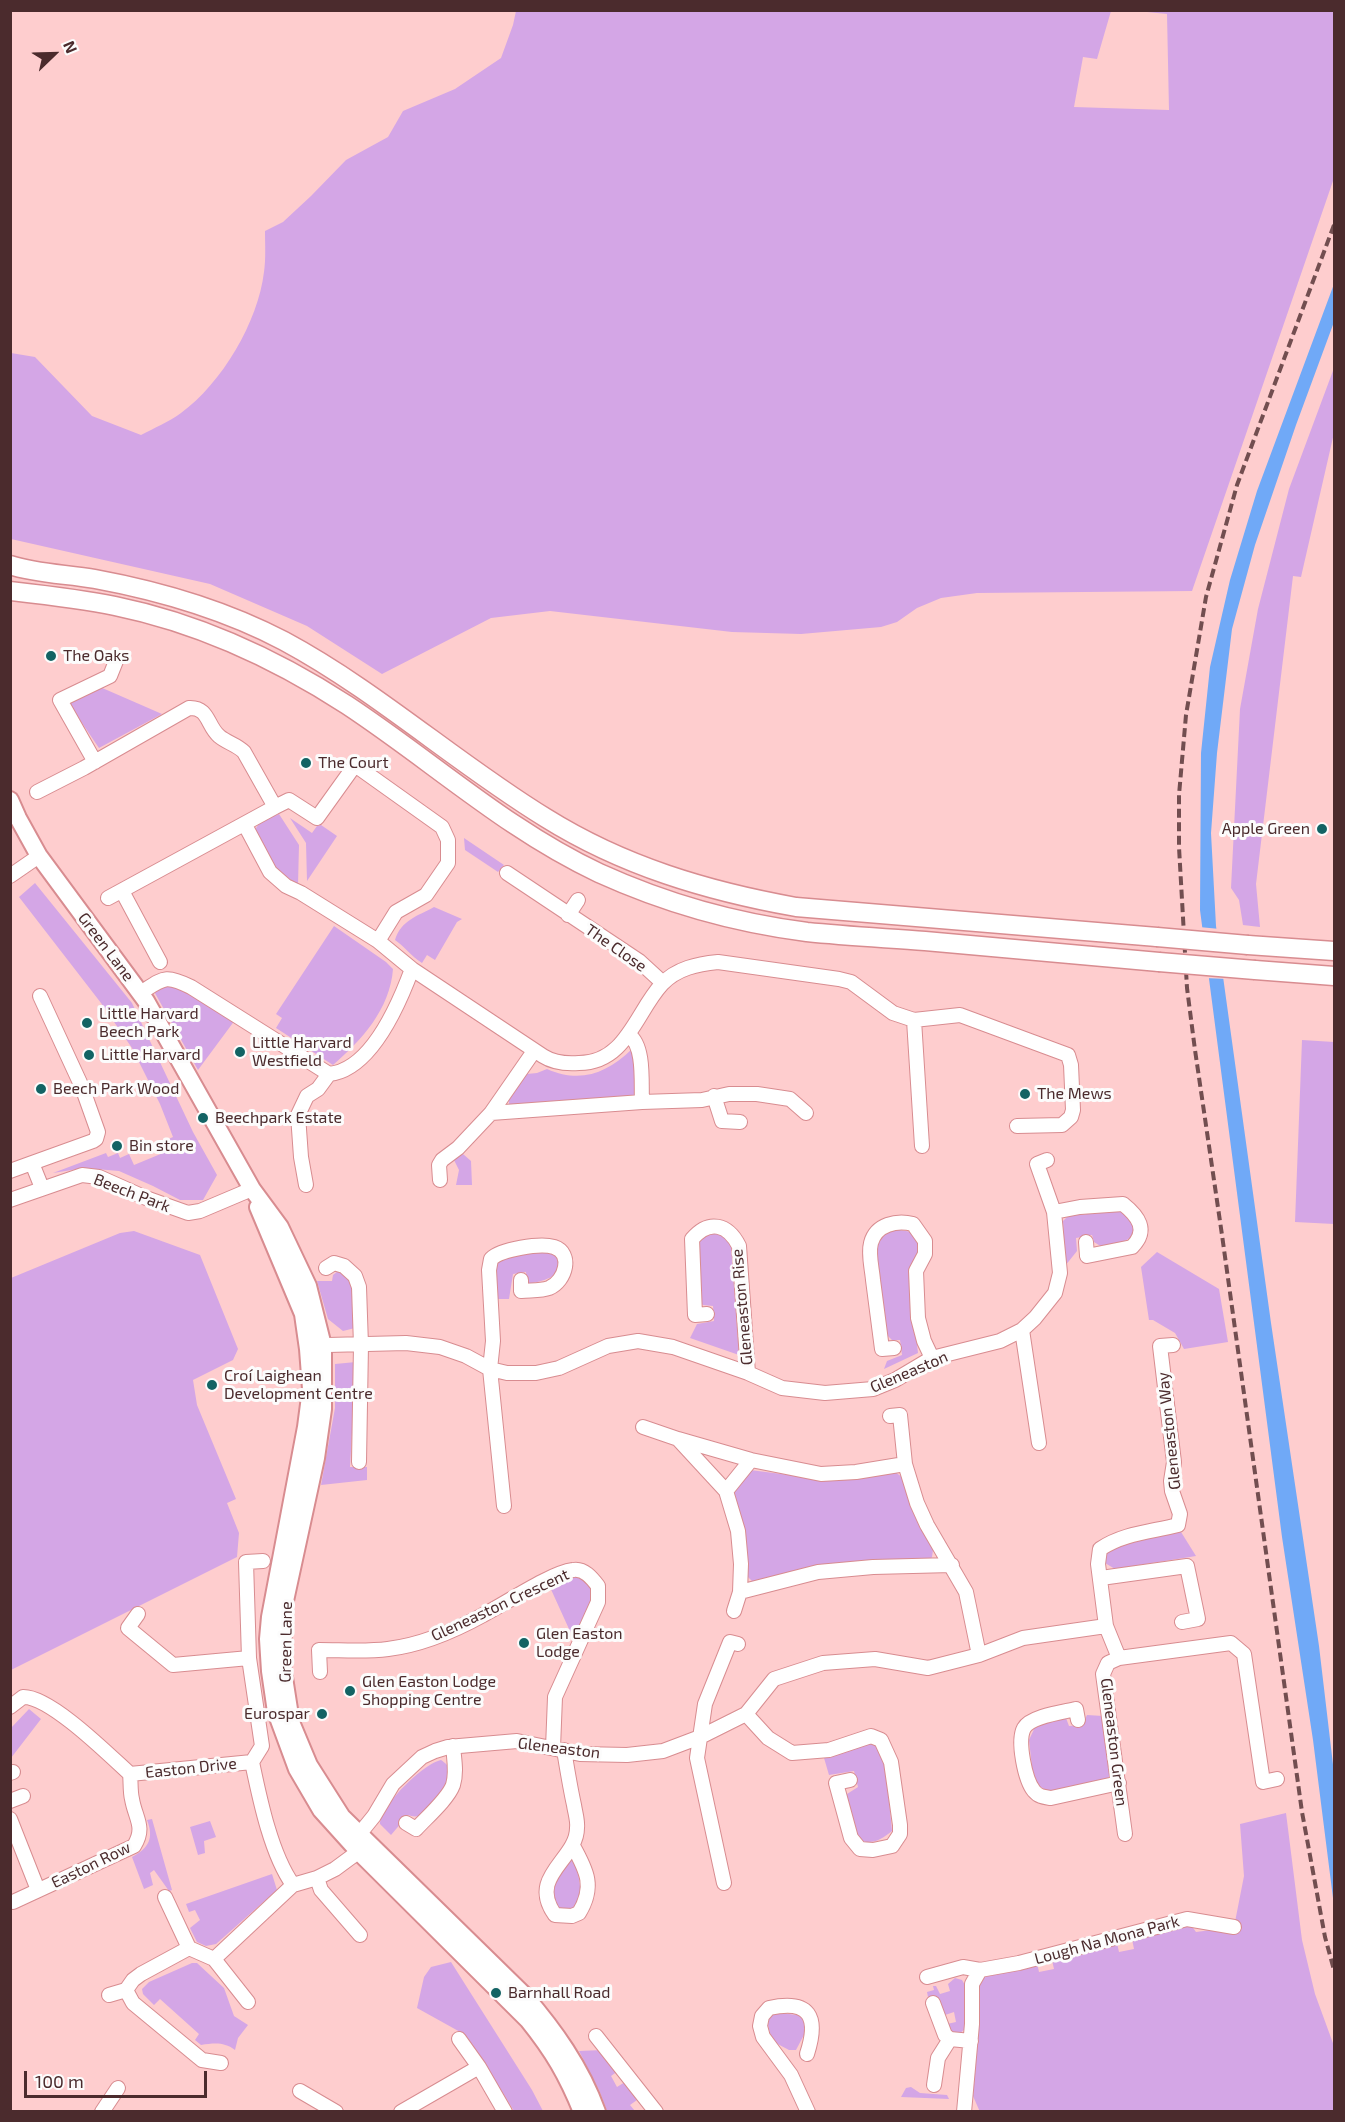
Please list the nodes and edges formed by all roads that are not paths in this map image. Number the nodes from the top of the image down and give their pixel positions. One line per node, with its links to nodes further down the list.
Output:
1 (10, 565): 17 (main road, bridge)
2 (10, 591): 20 (main road, bridge)
3 (116, 661): 4 (street)
4 (95, 762): 5 (street); 7 (street)
5 (37, 792)
6 (10, 800): 9 (street, Green Lane)
7 (275, 807): 8 (street); 16 (street)
8 (245, 825): 12 (street); 16 (street)
9 (39, 856): 11 (street); 22 (street, Green Lane)
10 (507, 873): 15 (street, The Close)
11 (10, 876)
12 (122, 891): 13 (street); 18 (street)
13 (108, 898)
14 (578, 900): 15 (street, The Close)
15 (568, 915): 21 (street, The Close)
16 (378, 941): 19 (street)
17 (1335, 951)
18 (160, 962)
19 (412, 969): 26 (street); 27 (street)
20 (1335, 976)
21 (663, 983): 24 (street); 25 (street)
22 (140, 993): 27 (street); 41 (street, Green Lane)
23 (40, 996): 36 (street)
24 (914, 1020): 33 (street); 34 (street)
25 (629, 1035): 26 (street); 29 (street)
26 (534, 1051): 30 (street)
27 (329, 1074): 39 (street)
28 (714, 1096): 29 (street); 31 (street); 32 (street)
29 (642, 1102): 30 (street)
30 (491, 1113): 38 (street)
31 (806, 1113)
32 (740, 1122)
33 (1017, 1126)
34 (922, 1146)
35 (1047, 1160): 43 (street)
36 (32, 1163): 37 (street); 40 (street)
37 (10, 1171)
38 (440, 1180)
39 (306, 1185)
40 (42, 1188): 41 (street, Beech Park); 42 (street, Beech Park)
41 (252, 1190): 51 (street, Green Lane)
42 (10, 1200)
43 (1054, 1212): 44 (street); 48 (street)
44 (1086, 1242)
45 (326, 1268): 49 (street)
46 (521, 1280): 54 (street)
47 (708, 1314): 55 (street, Gleneaston Rise)
48 (1022, 1330): 53 (street, Gleneaston); 59 (street)
49 (361, 1345): 51 (street, Gleneaston); 54 (street, Gleneaston); 61 (street)
50 (1173, 1345): 68 (street, Gleneaston Way)
51 (315, 1347): 65 (street, Green Lane); 72 (street, Green Lane)
52 (894, 1348): 53 (street)
53 (932, 1358): 55 (street, Gleneaston)
54 (490, 1369): 55 (street, Gleneaston); 64 (street)
55 (748, 1373)
56 (890, 1416): 62 (street)
57 (643, 1427): 58 (street)
58 (678, 1439): 60 (street); 63 (street)
59 (1039, 1443)
60 (751, 1460): 62 (street); 63 (street)
61 (359, 1461)
62 (905, 1464): 67 (street)
63 (726, 1491): 69 (street)
64 (504, 1506)
65 (297, 1542): 72 (street); 94 (street, Green Lane)
66 (263, 1561): 77 (street)
67 (952, 1565): 69 (street); 76 (street)
68 (1101, 1578): 73 (street); 74 (street, Gleneaston Way)
69 (740, 1592): 70 (street)
70 (734, 1611)
71 (138, 1614): 77 (street)
72 (270, 1617): 94 (street, Green Lane)
73 (1182, 1622)
74 (1106, 1626): 76 (street, Gleneaston); 78 (street)
75 (738, 1644): 83 (street)
76 (979, 1655): 81 (street, Gleneaston)
77 (249, 1658): 86 (street)
78 (1119, 1658): 88 (street); 90 (street, Gleneaston Green)
79 (320, 1672): 85 (street, Gleneaston Crescent)
80 (10, 1707): 87 (street)
81 (746, 1714): 83 (street, Gleneaston); 89 (street)
82 (1078, 1720): 90 (street)
83 (700, 1737): 85 (street, Gleneaston); 97 (street)
84 (453, 1746): 85 (street, Gleneaston); 92 (street); 94 (street, Gleneaston)
85 (558, 1749): 95 (street)
86 (252, 1762): 87 (street, Easton Drive); 98 (street)
87 (130, 1774): 99 (street, Easton Row)
88 (1277, 1779)
89 (850, 1780)
90 (1119, 1783): 93 (street, Gleneaston Green)
91 (10, 1819): 99 (street)
92 (406, 1823)
93 (1125, 1834)
94 (359, 1843): 96 (street, Gleneaston); 102 (street, Green Lane); 105 (street, Green Lane)
95 (573, 1846): 95 (street)
96 (317, 1878): 98 (street, Gleneaston); 104 (street)
97 (724, 1883)
98 (293, 1885): 107 (street)
99 (38, 1890): 101 (street, Easton Row)
100 (165, 1897): 106 (street)
101 (13, 1902)
102 (432, 1905): 105 (street); 119 (street, Green Lane)
103 (1234, 1927): 108 (street, Lough Na Mona Park)
104 (360, 1935)
105 (455, 1947): 129 (street, Green Lane)
106 (189, 1948): 107 (street); 110 (street)
107 (214, 1959): 112 (street)
108 (980, 1970): 109 (street, Lough Na Mona Park); 117 (street)
109 (927, 1977)
110 (126, 1990): 111 (street); 120 (street)
111 (109, 1995)
112 (248, 2002)
113 (933, 2003): 116 (street)
114 (596, 2036): 132 (street)
115 (477, 2037): 121 (street)
116 (950, 2039): 117 (street); 122 (street)
117 (970, 2041): 134 (street)
118 (807, 2054): 133 (street)
119 (574, 2062): 130 (street); 131 (street, Green Lane)
120 (221, 2063)
121 (479, 2067): 127 (street); 128 (street)
122 (934, 2085)
123 (118, 2088): 125 (street)
124 (300, 2091): 126 (street)
125 (108, 2110)
126 (336, 2112)
127 (401, 2112)
128 (505, 2112)
129 (582, 2112)
130 (590, 2112)
131 (597, 2112)
132 (656, 2112)
133 (808, 2112)
134 (964, 2112)

